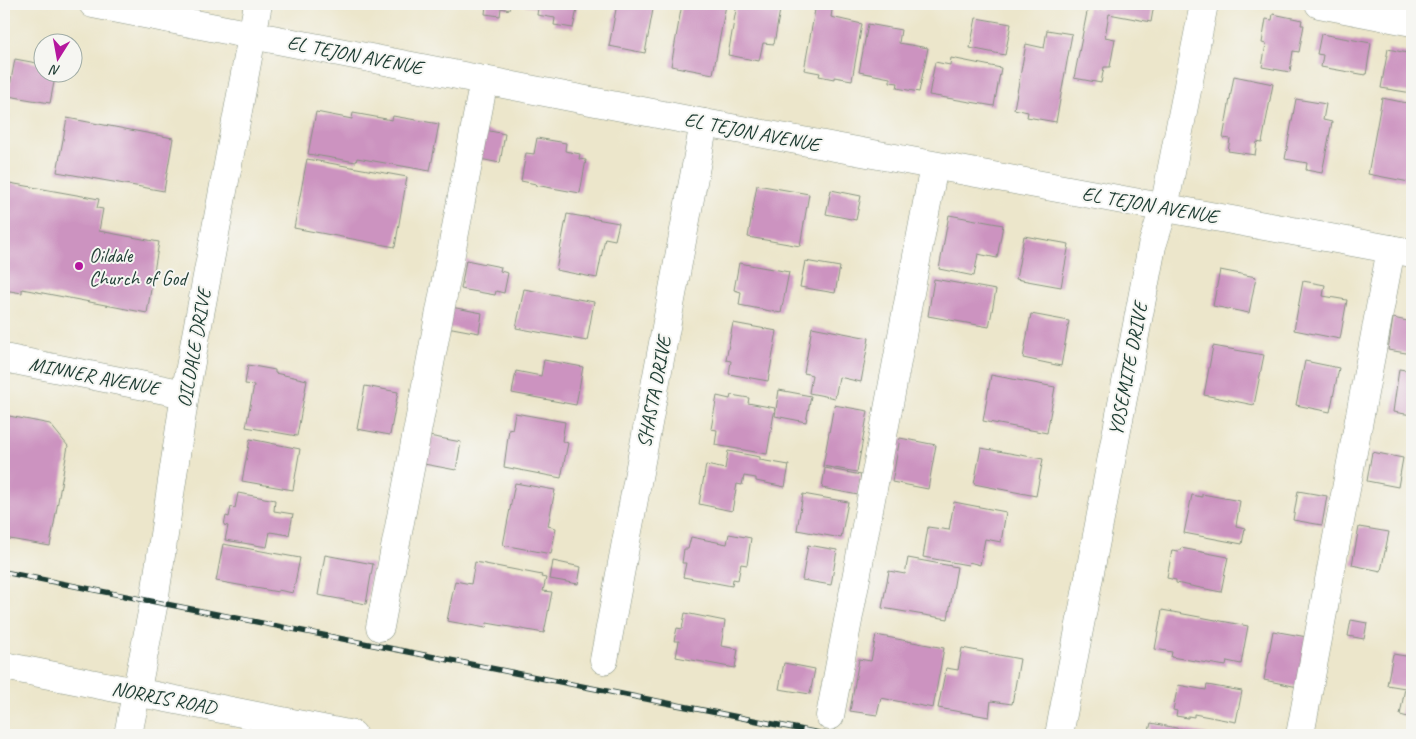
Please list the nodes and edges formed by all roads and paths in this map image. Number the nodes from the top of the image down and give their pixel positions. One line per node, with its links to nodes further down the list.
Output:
1 (94, 4): 6 (street, EL TEJON AVENUE)
2 (258, 4): 6 (street, OILDALE DRIVE)
3 (1204, 4): 10 (street, YOSEMITE DRIVE)
4 (1319, 4): 5 (street)
5 (1412, 22)
6 (252, 35): 7 (street, EL TEJON AVENUE); 13 (street, OILDALE DRIVE)
7 (484, 80): 8 (street, EL TEJON AVENUE); 14 (street)
8 (704, 123): 9 (street, EL TEJON AVENUE); 15 (street, SHASTA DRIVE)
9 (934, 166): 10 (street, EL TEJON AVENUE); 18 (street)
10 (1164, 208): 11 (street, EL TEJON AVENUE); 22 (street, YOSEMITE DRIVE)
11 (1402, 251): 23 (street)
12 (4, 358): 13 (street, MINNER AVENUE)
13 (185, 394): 17 (street, OILDALE DRIVE)
14 (380, 627)
15 (604, 660)
16 (4, 666): 17 (street, NORRIS ROAD)
17 (136, 693): 19 (street, NORRIS ROAD); 20 (street, OILDALE DRIVE)
18 (830, 716)
19 (285, 729): 21 (street, NORRIS ROAD)
20 (128, 735)
21 (348, 735)
22 (1059, 735)
23 (1300, 735)

